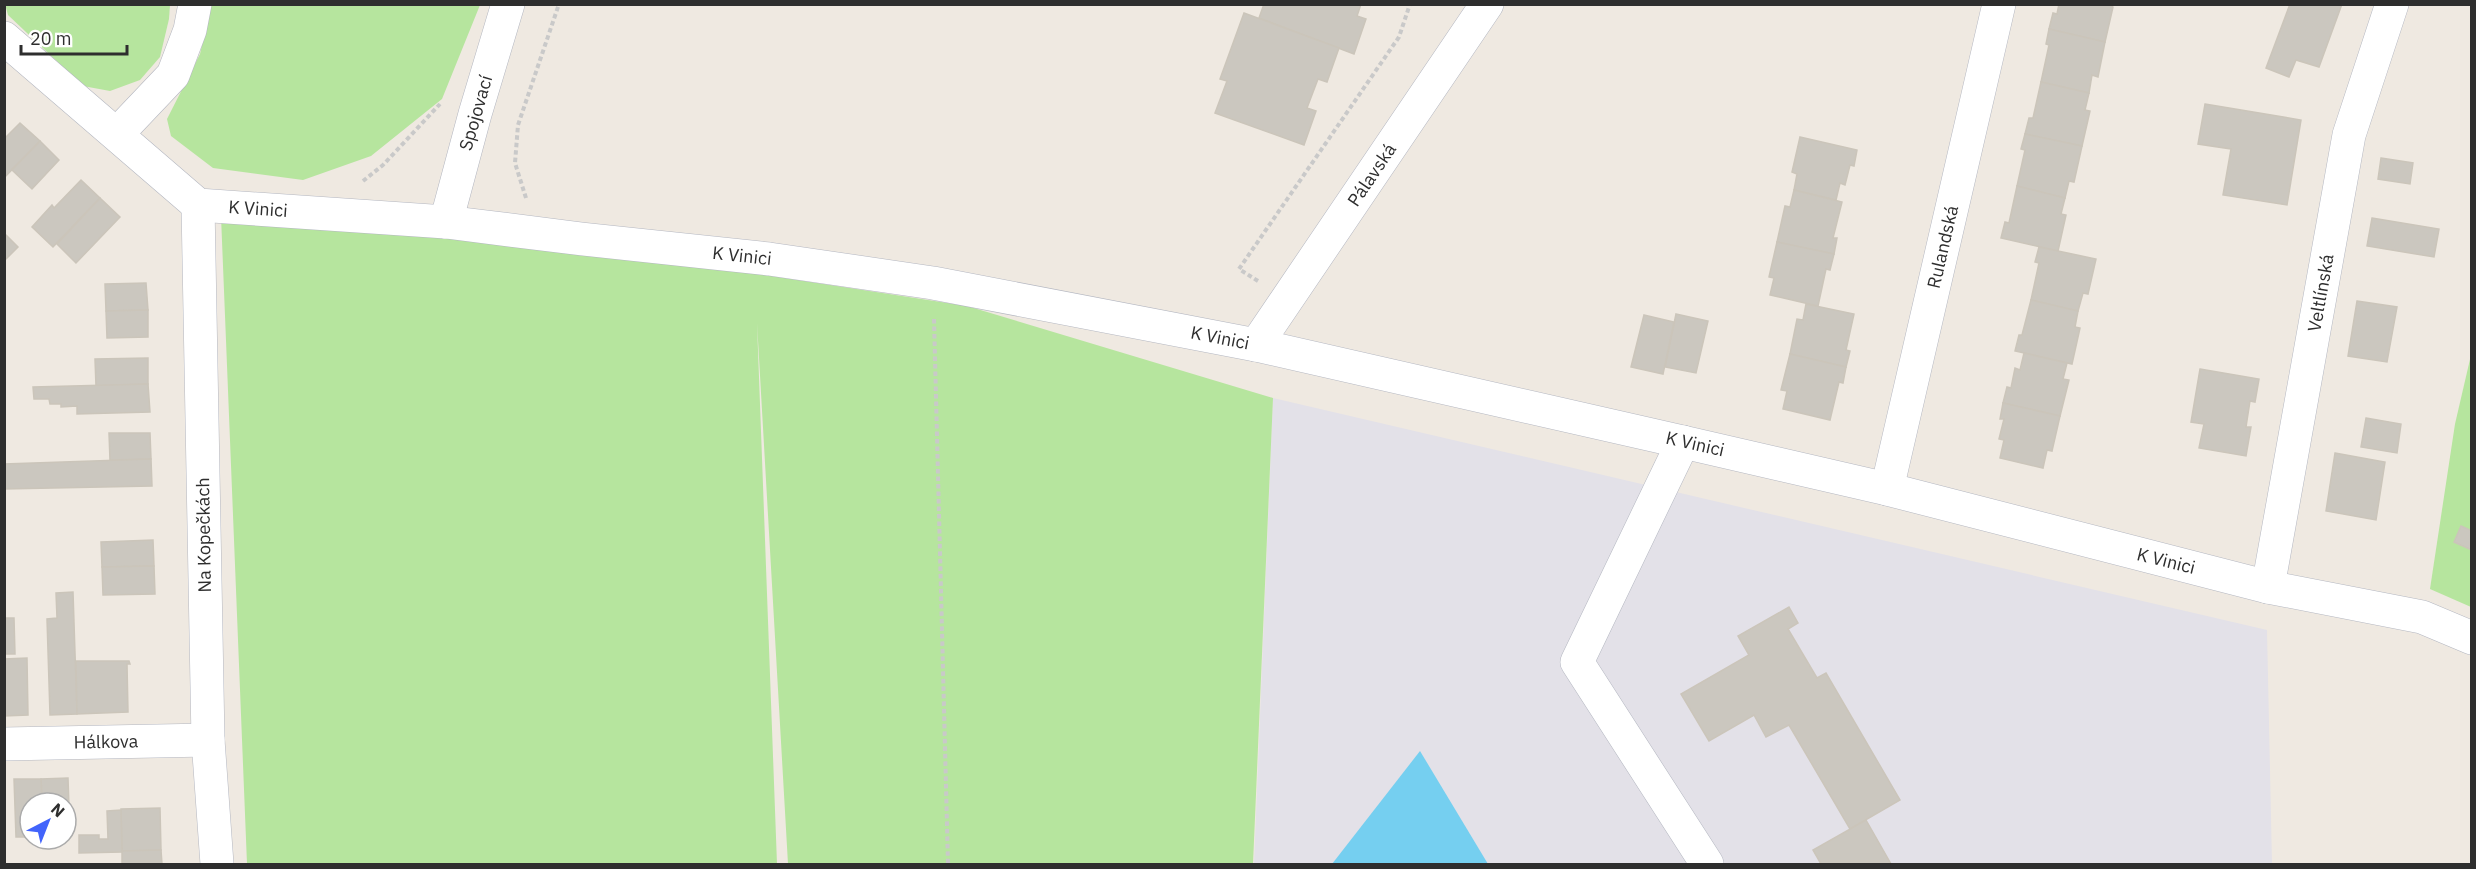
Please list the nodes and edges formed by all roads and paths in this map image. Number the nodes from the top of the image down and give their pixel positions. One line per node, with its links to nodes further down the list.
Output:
1 (195, 4): 10 (street)
2 (508, 4): 14 (street, Spojovací)
3 (559, 4): 13 (path)
4 (1410, 4): 16 (path)
5 (1487, 4): 17 (street, Pálavská)
6 (1999, 4): 19 (street, Rulandská)
7 (2392, 4): 20 (street, Veltlínská)
8 (4, 38): 10 (street)
9 (449, 105): 11 (path)
10 (117, 134): 12 (street)
11 (359, 184)
12 (198, 205): 14 (street, K Vinici); 22 (street, Na Kopečkách)
13 (532, 206)
14 (446, 222): 15 (street, K Vinici)
15 (933, 283): 17 (street, K Vinici); 25 (path)
16 (1263, 285)
17 (1256, 345): 18 (street, K Vinici)
18 (1683, 442): 19 (street, K Vinici); 26 (street)
19 (1887, 489): 20 (street, K Vinici)
20 (2268, 587): 21 (street, K Vinici)
21 (2472, 638)
22 (208, 740): 23 (street, Hálkova); 24 (street, Na Kopečkách)
23 (4, 744)
24 (217, 864)
25 (948, 864)
26 (1707, 864)

